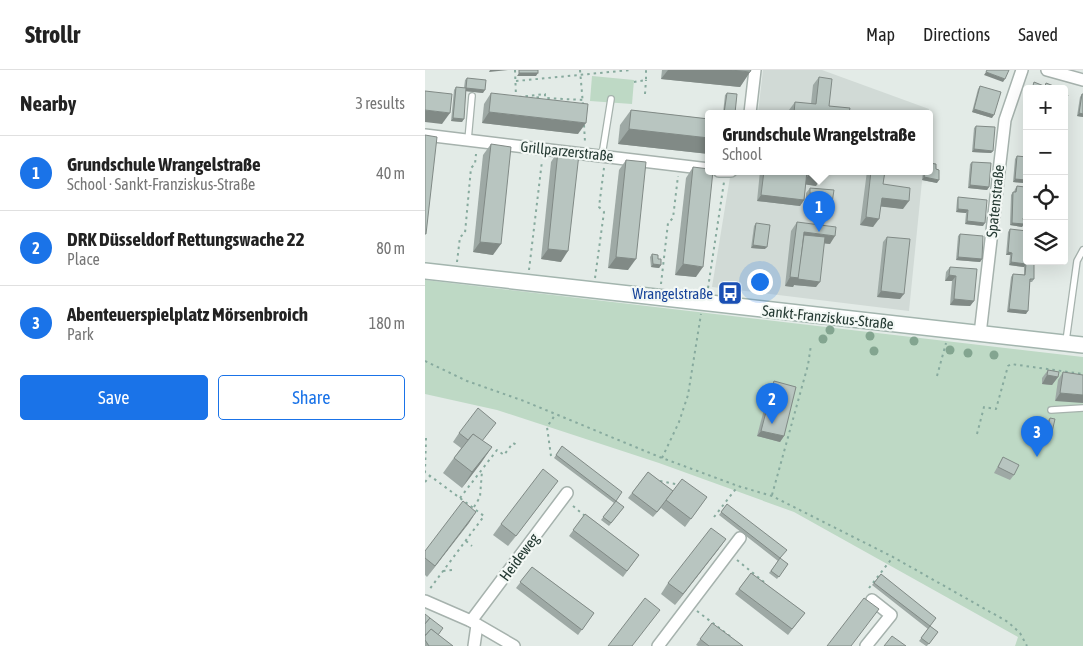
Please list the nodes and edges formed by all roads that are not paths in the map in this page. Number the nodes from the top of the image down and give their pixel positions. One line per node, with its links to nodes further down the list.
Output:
1 (755, 70): 7 (street)
2 (1022, 70): 14 (street, Spatenstraße)
3 (1054, 71): 4 (street)
4 (1083, 80)
5 (472, 96): 9 (lane)
6 (611, 100): 10 (lane)
7 (750, 110)
8 (425, 134): 9 (street, Grillparzerstraße)
9 (473, 141): 10 (street, Grillparzerstraße)
10 (604, 155): 11 (street, Grillparzerstraße)
11 (705, 168)
12 (1083, 250): 15 (lane)
13 (425, 271): 14 (main road, Sankt-Franziskus-Straße)
14 (980, 334): 15 (main road, Sankt-Franziskus-Straße)
15 (1066, 343): 16 (main road, Sankt-Franziskus-Straße)
16 (1083, 345)
17 (1083, 408): 18 (lane)
18 (1051, 410)
19 (565, 496): 23 (street, Heideweg)
20 (740, 538): 26 (street)
21 (872, 600): 27 (street)
22 (425, 601): 23 (street)
23 (474, 623): 24 (street, Heideweg); 25 (street)
24 (474, 646)
25 (515, 646)
26 (658, 646)
27 (867, 646)

